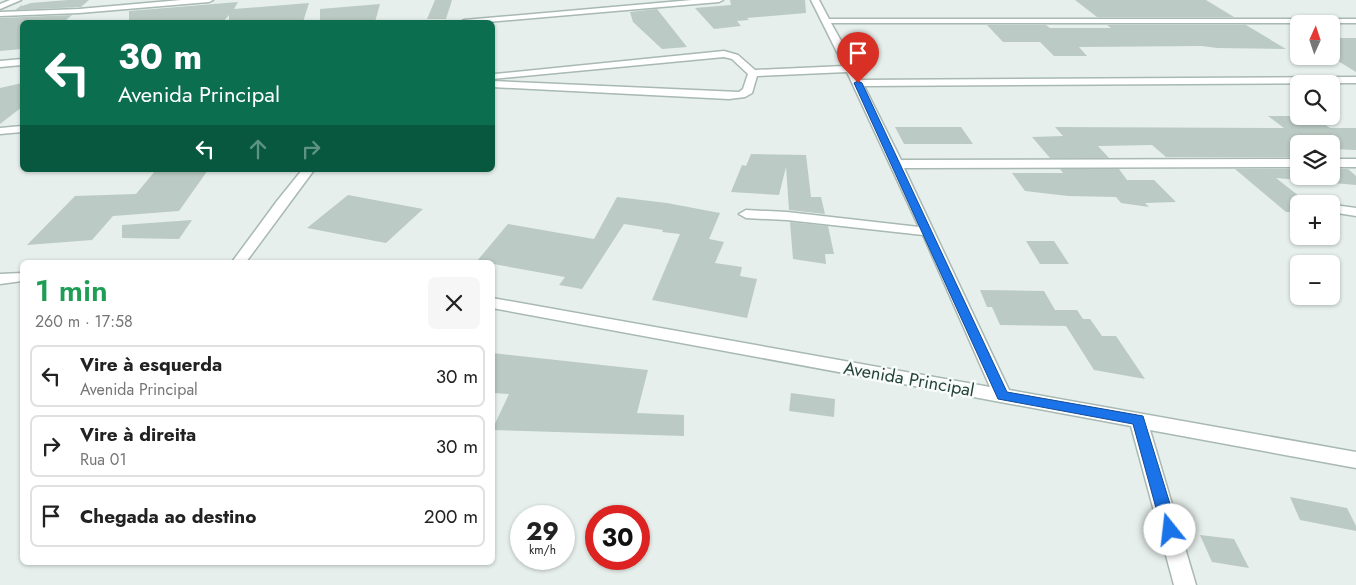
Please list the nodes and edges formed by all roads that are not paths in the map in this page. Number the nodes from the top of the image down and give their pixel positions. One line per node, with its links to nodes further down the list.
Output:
1 (17, 0): 5 (street)
2 (209, 0): 6 (street)
3 (719, 0): 7 (street)
4 (815, 0): 8 (street)
5 (0, 7)
6 (0, 14)
7 (487, 20)
8 (826, 21): 9 (street); 12 (street)
9 (1356, 21)
10 (20, 62): 11 (street)
11 (0, 64)
12 (852, 69): 13 (street); 16 (street)
13 (753, 73): 14 (street); 17 (street)
14 (495, 77)
15 (1356, 80): 16 (street)
16 (858, 83): 23 (street)
17 (495, 84)
18 (20, 130): 19 (street)
19 (0, 131)
20 (1290, 163): 23 (street)
21 (1340, 163): 22 (street)
22 (1356, 163)
23 (897, 164): 28 (street)
24 (306, 172): 29 (street)
25 (1340, 210): 26 (street)
26 (1356, 212)
27 (746, 214): 28 (street)
28 (928, 232): 33 (street)
29 (241, 260)
30 (20, 277): 31 (street)
31 (0, 279)
32 (495, 304): 33 (street, Avenida Principal)
33 (1003, 396): 34 (street, Avenida Principal)
34 (1138, 420): 35 (street, Avenida Principal); 36 (street)
35 (1356, 460)
36 (1186, 585)

